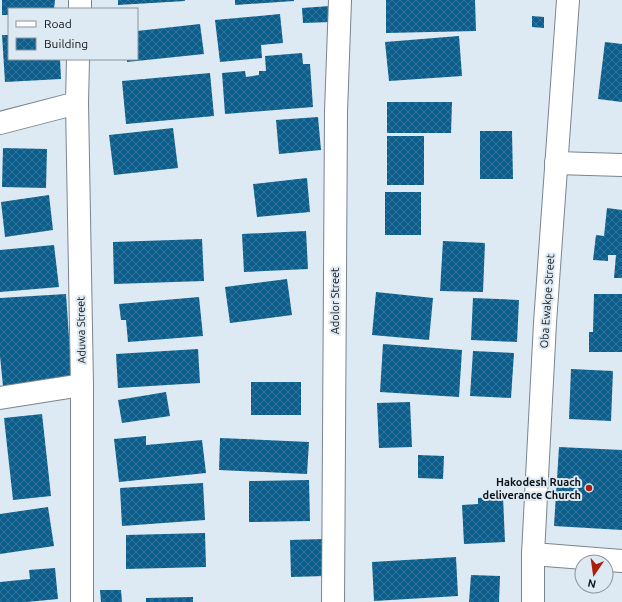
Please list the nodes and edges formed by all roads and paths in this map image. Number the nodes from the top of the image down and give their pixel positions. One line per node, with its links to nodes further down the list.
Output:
1 (340, 0): 13 (street, Adolor Street)
2 (568, 0): 6 (street, Oba Ewakpe Street)
3 (78, 60): 4 (street, Aduwa Street)
4 (77, 103): 5 (street); 8 (street, Aduwa Street)
5 (0, 123)
6 (556, 163): 7 (street); 10 (street, Oba Ewakpe Street)
7 (622, 165)
8 (82, 385): 9 (street); 12 (street, Aduwa Street)
9 (0, 398)
10 (534, 554): 11 (street); 14 (street, Oba Ewakpe Street)
11 (622, 561)
12 (82, 602)
13 (333, 602)
14 (533, 602)

